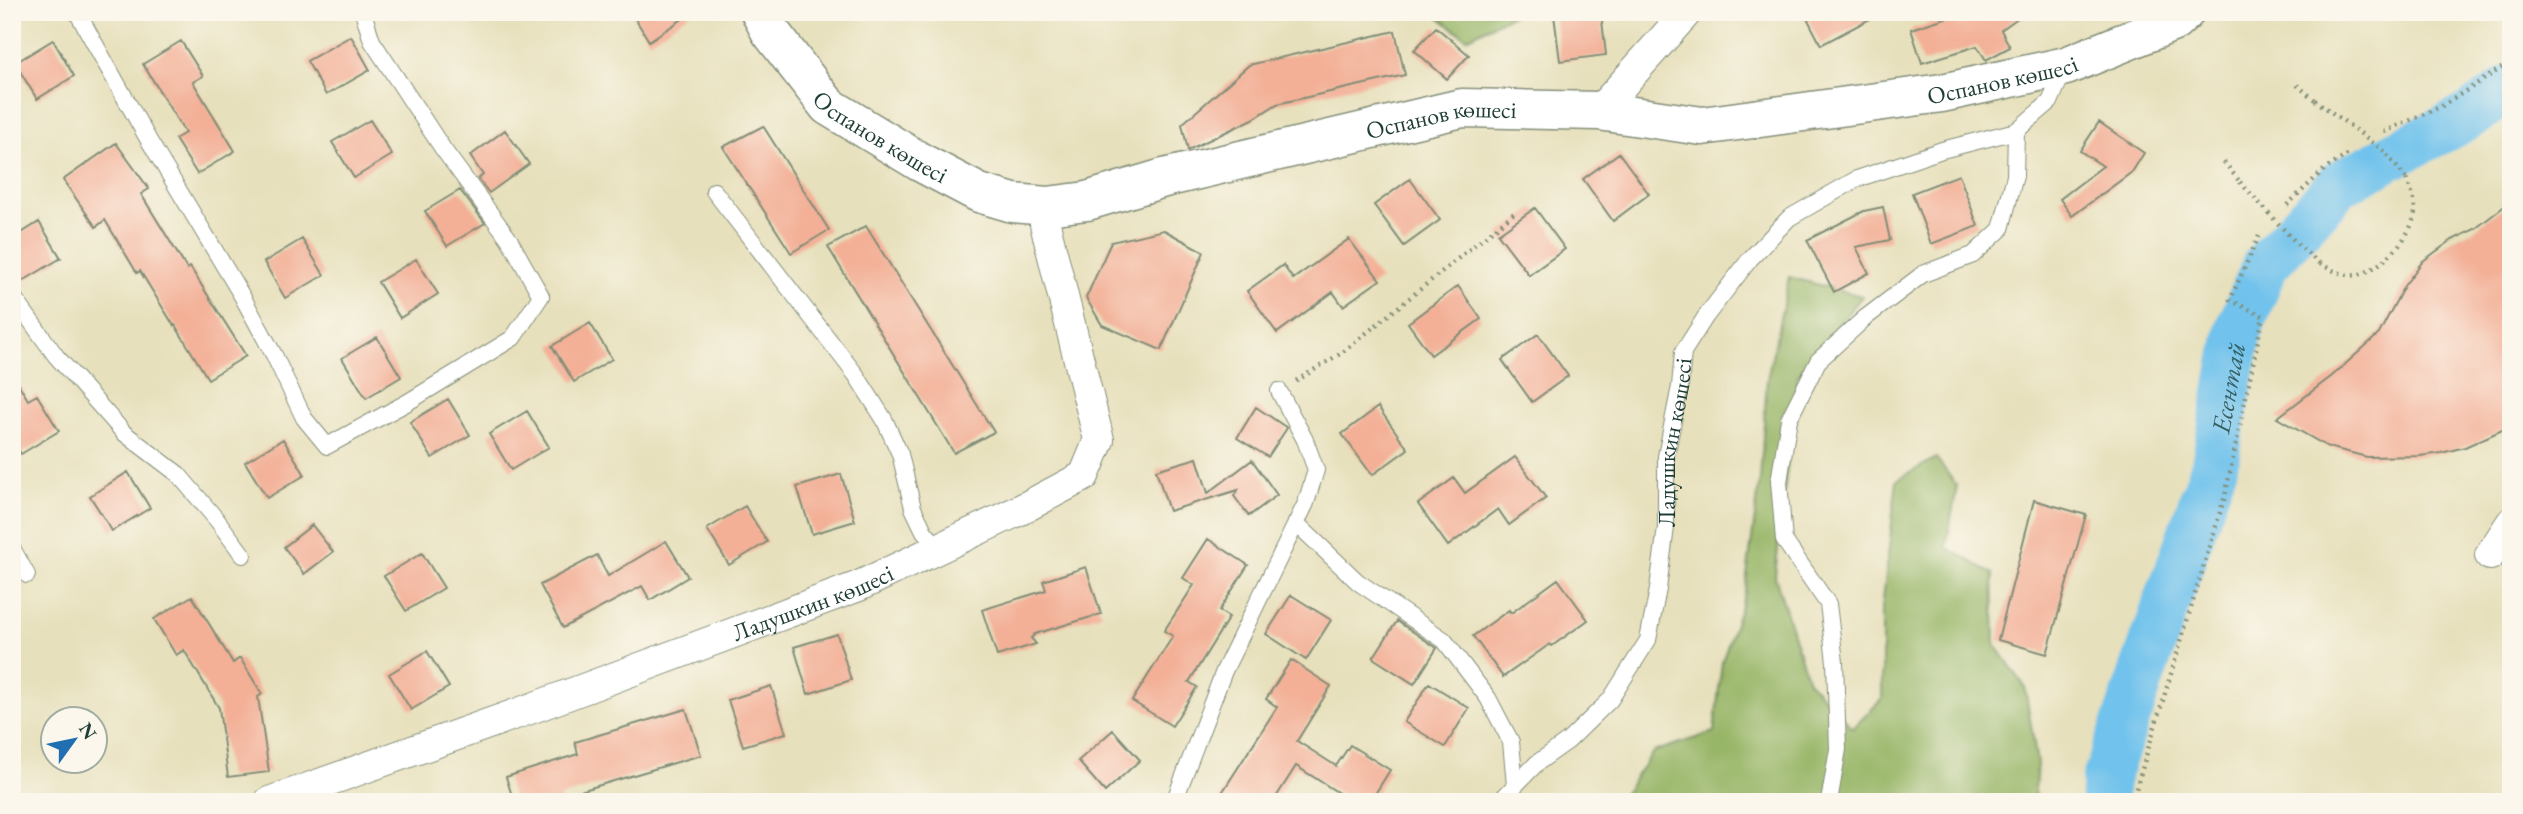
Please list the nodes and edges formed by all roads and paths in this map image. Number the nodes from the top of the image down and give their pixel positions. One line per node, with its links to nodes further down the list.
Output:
1 (77, 12): 2 (lane)
2 (362, 12)
3 (760, 12): 16 (street, Оспанов көшесі)
4 (1687, 12): 9 (street)
5 (2185, 12): 7 (street, Оспанов көшесі)
6 (2511, 62): 11 (path)
7 (2066, 66): 9 (street, Оспанов көшесі); 10 (lane, Ладушкин көшесі)
8 (2297, 86): 13 (path, bridge)
9 (1599, 111): 16 (street, Оспанов көшесі)
10 (2016, 131): 28 (lane, Ладушкин көшесі); 32 (lane)
11 (2384, 132)
12 (2349, 154): 15 (path)
13 (2224, 162)
14 (714, 191): 24 (lane)
15 (2287, 205)
16 (1047, 206): 24 (street, Ладушкин көшесі)
17 (1514, 213): 20 (path)
18 (2259, 236): 33 (path)
19 (12, 295): 25 (lane)
20 (1279, 391): 21 (lane)
21 (1296, 523): 28 (lane); 30 (lane)
22 (2511, 523): 26 (street)
23 (12, 548): 27 (lane)
24 (938, 548): 29 (street, Ладушкин көшесі)
25 (243, 555)
26 (2490, 555)
27 (27, 575)
28 (1515, 785): 31 (lane, Ладушкин көшесі)
29 (269, 802)
30 (1174, 802)
31 (1499, 802)
32 (1829, 802)
33 (2133, 802)

